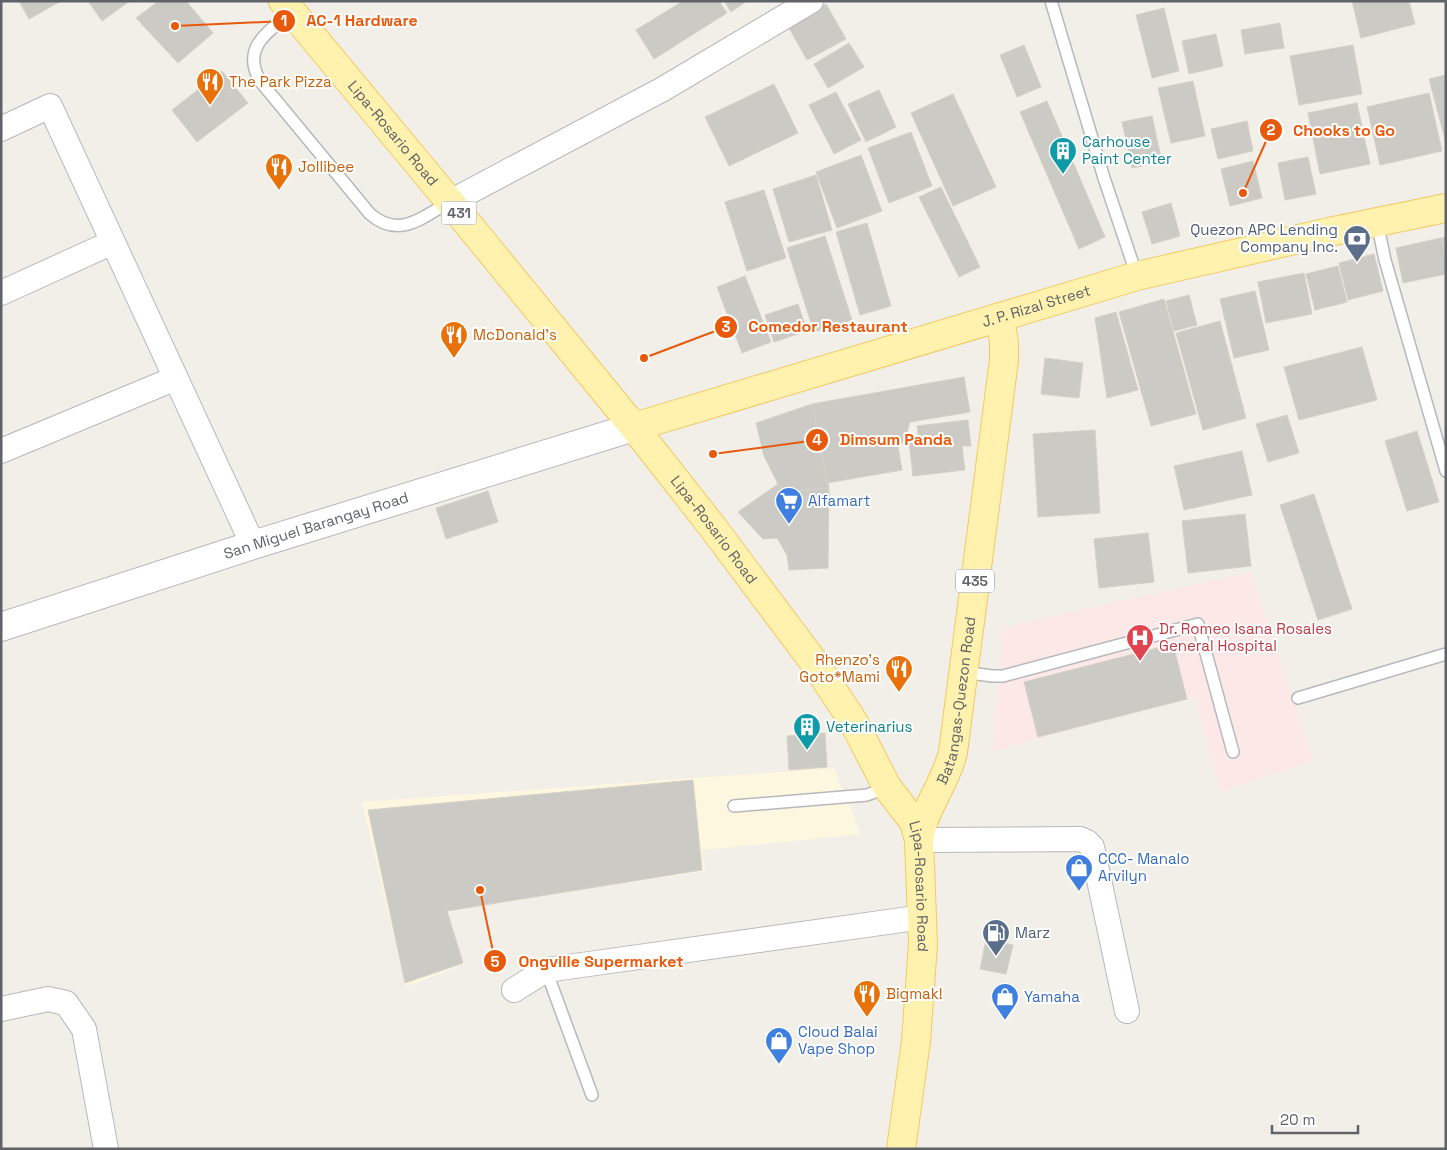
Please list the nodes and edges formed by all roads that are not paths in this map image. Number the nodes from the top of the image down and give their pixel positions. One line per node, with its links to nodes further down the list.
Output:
1 (811, 1): 5 (street)
2 (1051, 1): 9 (lane)
3 (287, 7): 5 (main road, Lipa-Rosario Road / 431); 5 (lane)
4 (1, 129): 8 (street)
5 (450, 202): 13 (main road, Lipa-Rosario Road / 431)
6 (1446, 208): 7 (main road, J. P. Rizal Street)
7 (1377, 222): 9 (main road, J. P. Rizal Street); 15 (lane)
8 (113, 242): 10 (street); 12 (street)
9 (1138, 276): 11 (main road, J. P. Rizal Street)
10 (1, 293)
11 (1000, 317): 13 (main road, J. P. Rizal Street); 19 (main road, Batangas-Quezon Road / 435)
12 (176, 378): 14 (street); 16 (street)
13 (634, 427): 16 (street, San Miguel Barangay Road); 22 (main road, Lipa-Rosario Road / 435)
14 (1, 450)
15 (1446, 471)
16 (253, 545): 17 (street, San Miguel Barangay Road)
17 (1, 628)
18 (1446, 654): 20 (lane)
19 (963, 672): 21 (lane); 24 (main road, Batangas-Quezon Road / 435)
20 (1298, 698)
21 (1233, 752)
22 (887, 787): 23 (lane); 24 (main road, Lipa-Rosario Road / 435)
23 (734, 806)
24 (919, 840): 25 (main road, Lipa-Rosario Road / 435); 29 (street)
25 (923, 917): 26 (street); 32 (main road, Lipa-Rosario Road / 435)
26 (546, 970): 27 (street); 30 (lane)
27 (514, 990)
28 (1, 1009): 31 (street)
29 (1127, 1010)
30 (592, 1095)
31 (106, 1149)
32 (900, 1149)

